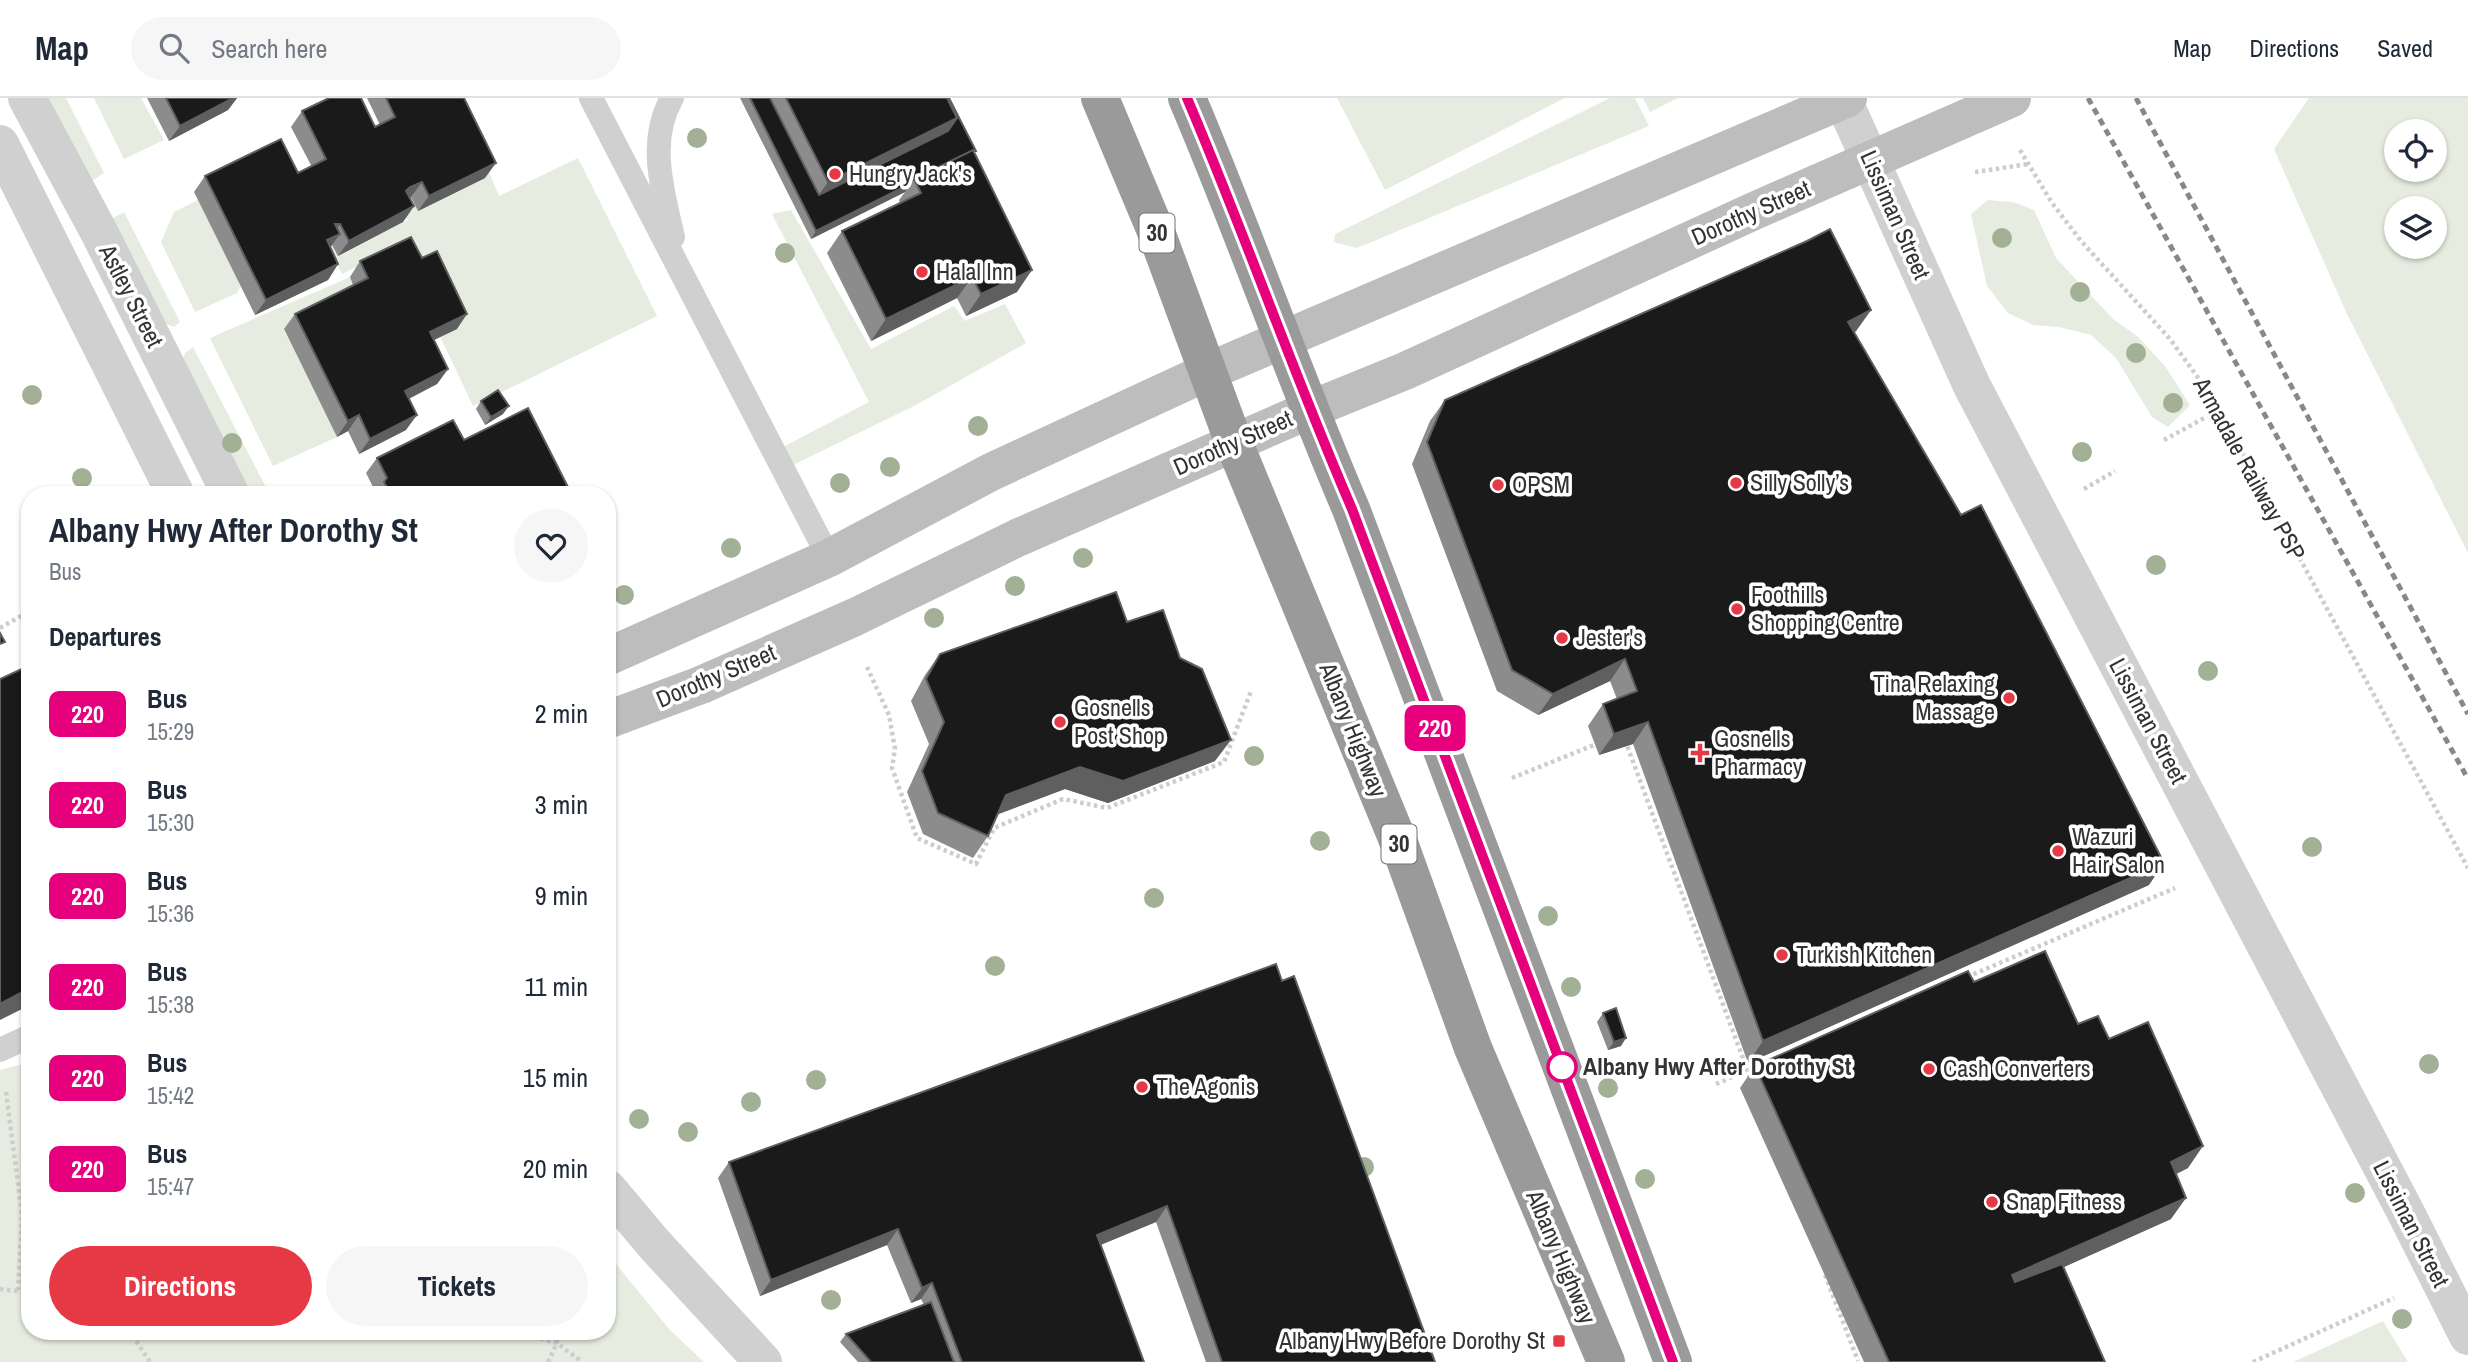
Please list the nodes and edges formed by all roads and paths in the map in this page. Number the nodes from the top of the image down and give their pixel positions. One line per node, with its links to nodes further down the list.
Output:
1 (27, 98): 21 (street, Astley Street)
2 (591, 98): 12 (lane)
3 (671, 98): 12 (lane)
4 (1100, 98): 14 (highway, Albany Highway / 30)
5 (1187, 98): 13 (highway)
6 (1845, 99): 9 (street, Lissiman Street); 13 (street)
7 (2003, 102): 9 (street, Dorothy Street); 10 (path, Armadale Railway PSP)
8 (0, 144): 20 (street, Astley Street)
9 (1870, 160): 15 (street, Dorothy Street); 50 (street, Lissiman Street)
10 (2029, 164): 11 (path); 16 (path, Armadale Railway PSP)
11 (1974, 172)
12 (679, 268): 23 (lane)
13 (1284, 338): 14 (street); 15 (highway)
14 (1207, 372): 18 (highway, Albany Highway / 30); 23 (street)
15 (1309, 410): 18 (street, Dorothy Street); 60 (highway)
16 (2219, 411): 17 (path); 33 (path, Armadale Railway PSP)
17 (2164, 440)
18 (1234, 443): 29 (street, Dorothy Street); 59 (highway, Albany Highway / 30)
19 (2115, 471): 22 (path)
20 (171, 486)
21 (226, 486)
22 (2082, 490)
23 (829, 558): 26 (street)
24 (21, 616): 25 (path)
25 (0, 628)
26 (616, 653)
27 (865, 663): 28 (path)
28 (1251, 691)
29 (616, 717)
30 (1623, 733): 39 (path)
31 (1610, 738): 32 (path)
32 (1512, 778)
33 (2468, 868)
34 (2175, 888): 35 (path)
35 (1962, 979)
36 (21, 1040): 37 (lane)
37 (0, 1050): 43 (path)
38 (1760, 1066): 39 (path)
39 (1748, 1071): 40 (path); 41 (path)
40 (1716, 1084)
41 (1753, 1084)
42 (616, 1199): 58 (street)
43 (21, 1208)
44 (21, 1234): 47 (path)
45 (1824, 1273): 61 (path)
46 (0, 1289): 47 (path)
47 (18, 1291): 48 (path)
48 (21, 1292)
49 (2398, 1296): 62 (path)
50 (2468, 1336)
51 (135, 1340): 55 (path)
52 (545, 1340): 54 (path)
53 (557, 1340): 54 (path)
54 (557, 1343): 56 (path); 57 (path)
55 (149, 1362)
56 (548, 1362)
57 (582, 1362)
58 (763, 1362)
59 (1606, 1362)
60 (1673, 1362)
61 (1857, 1362)
62 (2253, 1362)

